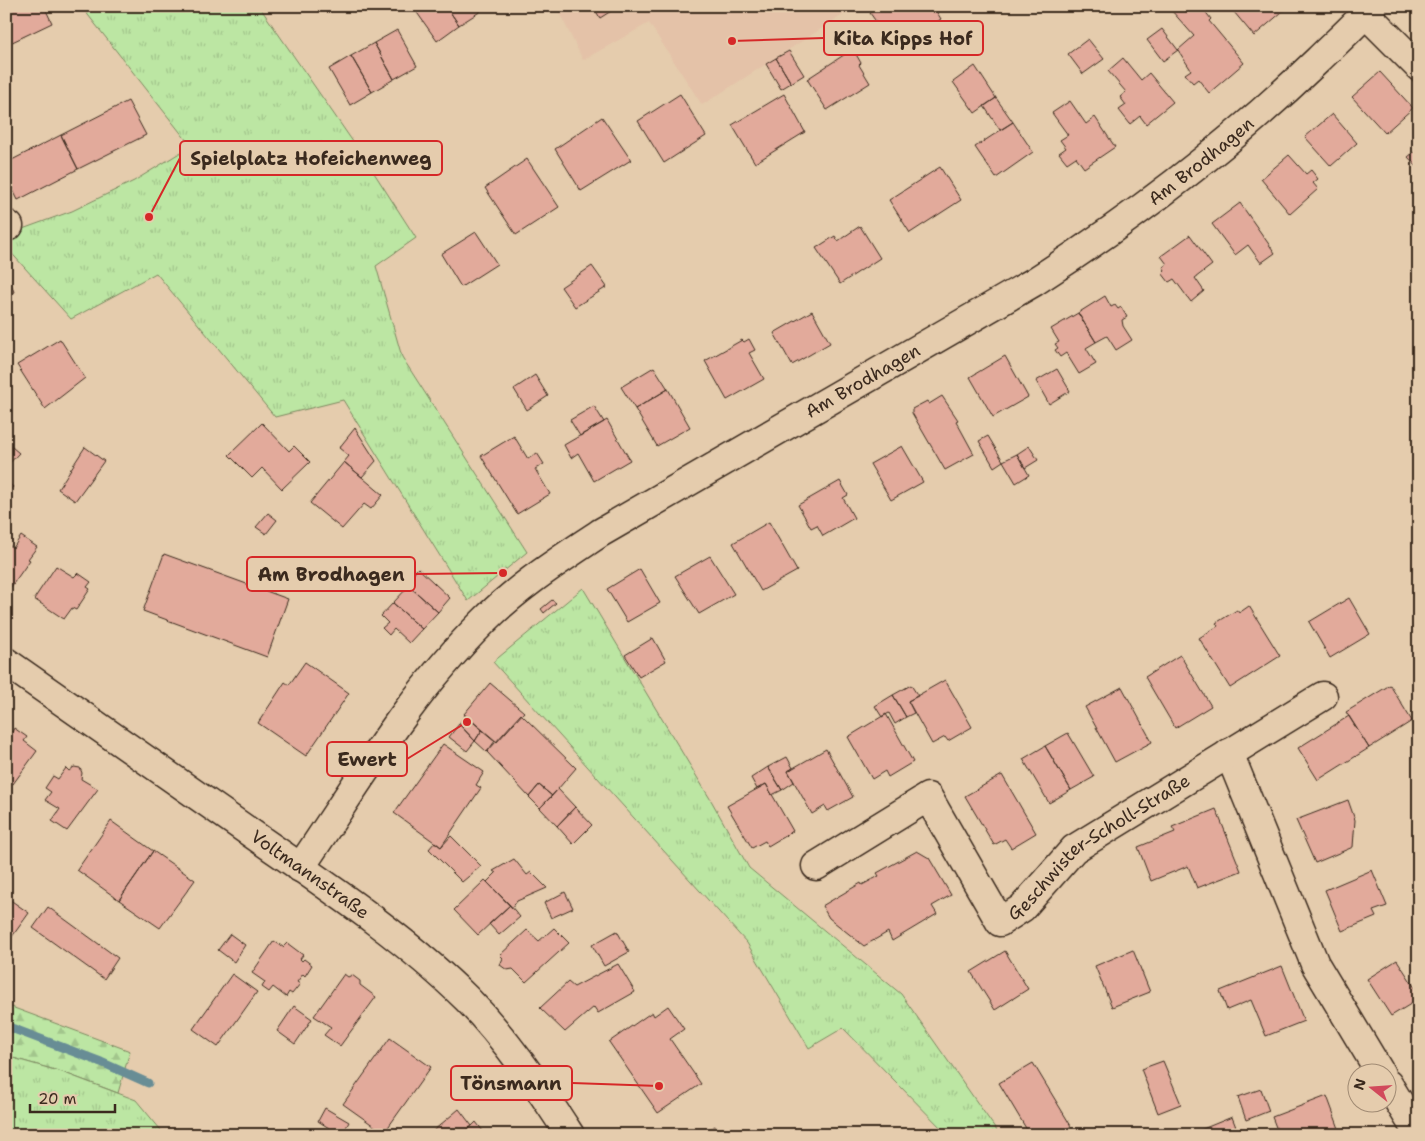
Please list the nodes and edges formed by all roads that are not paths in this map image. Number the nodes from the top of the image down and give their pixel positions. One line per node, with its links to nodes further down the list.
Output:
1 (1369, 10): 2 (street); 7 (street, Am Brodhagen)
2 (1419, 67)
3 (6, 662): 7 (street, Voltmannstraße)
4 (1323, 696): 5 (street, Geschwister-Scholl-Straße)
5 (1229, 753): 6 (street, Geschwister-Scholl-Straße); 8 (street)
6 (816, 866)
7 (300, 868): 10 (street, Voltmannstraße)
8 (1375, 1064)
9 (1398, 1100): 11 (street)
10 (570, 1135)
11 (1419, 1135)

